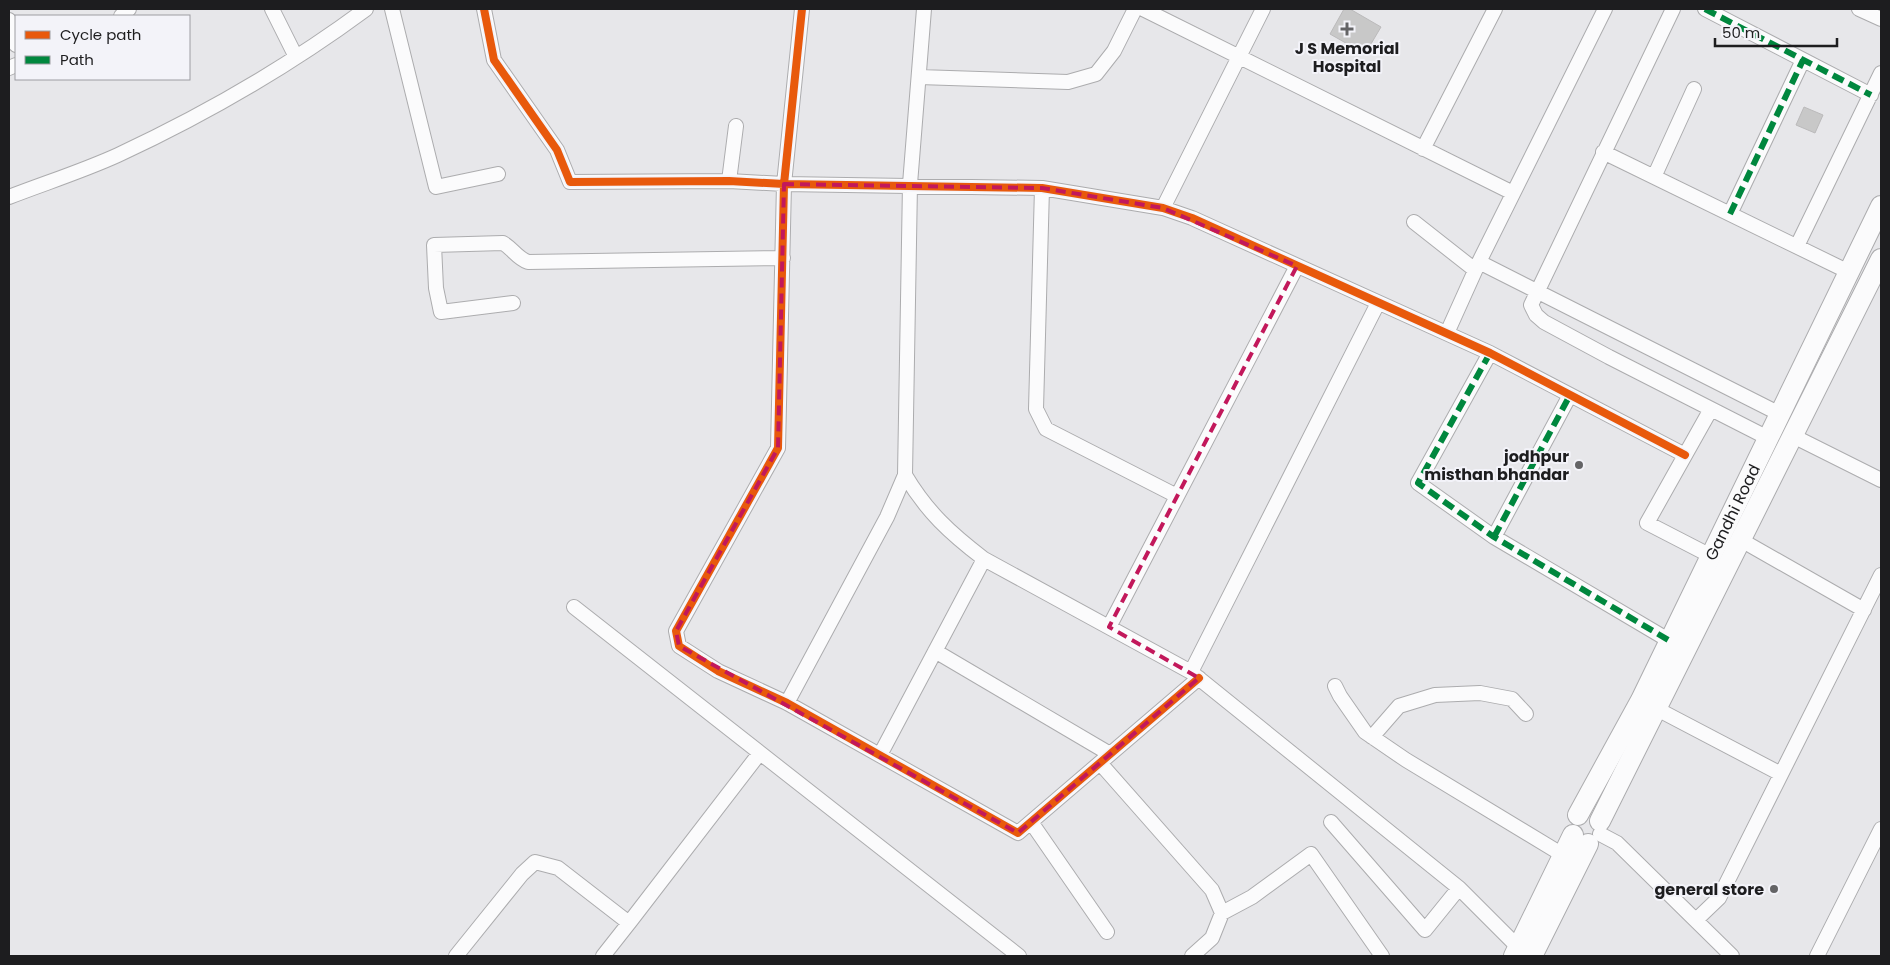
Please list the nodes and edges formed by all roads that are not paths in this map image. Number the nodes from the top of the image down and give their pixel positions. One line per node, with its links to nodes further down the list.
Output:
1 (272, 9): 18 (street)
2 (366, 9): 18 (street)
3 (392, 9): 28 (street)
4 (484, 9): 30 (street)
5 (802, 9): 31 (street)
6 (924, 9): 22 (street)
7 (1135, 9): 22 (street)
8 (1143, 9): 19 (street)
9 (1263, 9): 19 (street)
10 (1495, 9): 26 (street)
11 (1605, 9): 34 (street)
12 (1672, 9): 27 (street)
13 (1705, 9): 20 (street)
14 (1859, 9): 15 (street)
15 (1881, 19)
16 (9, 20): 17 (street)
17 (15, 41)
18 (296, 57): 35 (street)
19 (1238, 57): 26 (street); 37 (street)
20 (1803, 60): 24 (street); 38 (street)
21 (1881, 73): 24 (street)
22 (919, 77): 32 (street)
23 (1694, 89): 29 (street)
24 (1871, 95): 40 (street)
25 (736, 126): 30 (street)
26 (1423, 149): 34 (street)
27 (1603, 152): 29 (street); 47 (street)
28 (498, 174)
29 (1654, 177): 38 (street)
30 (729, 180): 31 (street)
31 (784, 184): 32 (street); 41 (street)
32 (910, 184): 33 (street); 58 (street)
33 (1042, 188): 37 (street); 60 (street)
34 (1513, 193): 44 (street)
35 (9, 197)
36 (1881, 206): 45 (main road, Gandhi Road)
37 (1163, 208): 43 (street)
38 (1730, 214): 40 (street)
39 (1414, 222): 44 (street)
40 (1797, 246): 45 (street)
41 (783, 258): 48 (street); 73 (street)
42 (1881, 259): 46 (main road, Gandhi Road)
43 (1297, 266): 49 (street); 60 (street)
44 (1477, 266): 47 (street); 50 (street)
45 (1849, 272): 54 (main road, Gandhi Road)
46 (1876, 284): 55 (main road, Gandhi Road)
47 (1536, 291): 53 (street); 54 (street)
48 (513, 303)
49 (1378, 303): 50 (street); 71 (street)
50 (1447, 333): 51 (street)
51 (1490, 353): 52 (street); 61 (street)
52 (1570, 395): 57 (street); 61 (street)
53 (1711, 409): 56 (street); 57 (street)
54 (1780, 414): 56 (main road, Gandhi Road)
55 (1793, 436): 59 (street); 62 (main road, Gandhi Road)
56 (1768, 438): 63 (main road, Gandhi Road)
57 (1685, 455): 63 (street)
58 (905, 475): 64 (street); 73 (street)
59 (1881, 480)
60 (1176, 496): 68 (street)
61 (1494, 537): 69 (street)
62 (1741, 540): 67 (street); 74 (main road, Gandhi Road)
63 (1711, 556): 69 (main road, Gandhi Road)
64 (984, 559): 68 (street); 70 (street)
65 (1881, 574): 67 (street)
66 (574, 607): 77 (street)
67 (1864, 610): 80 (street)
68 (1109, 627): 71 (street)
69 (1670, 641): 84 (main road, Gandhi Road)
70 (935, 651): 78 (street); 79 (street)
71 (1195, 674): 79 (street); 86 (street)
72 (1335, 686): 76 (street)
73 (787, 703): 78 (street)
74 (1657, 709): 80 (street); 84 (main road, Gandhi Road)
75 (1526, 714): 76 (street)
76 (1372, 737): 85 (street)
77 (759, 754): 89 (street); 94 (street)
78 (880, 755): 81 (street)
79 (1105, 758): 81 (street); 87 (street)
80 (1781, 774): 88 (street)
81 (1031, 822): 90 (street)
82 (1331, 822): 86 (street)
83 (1881, 829): 98 (street)
84 (1590, 833): 85 (main road, Gandhi Road); 88 (street); 91 (main road, Gandhi Road)
85 (1562, 855): 91 (main road, Gandhi Road)
86 (1459, 888): 91 (street)
87 (1222, 914): 95 (street); 96 (street)
88 (1696, 920): 97 (street)
89 (629, 923): 92 (street); 93 (street)
90 (1107, 932)
91 (1521, 953)
92 (456, 956)
93 (603, 956)
94 (1019, 956)
95 (1192, 956)
96 (1382, 956)
97 (1732, 956)
98 (1817, 956)

